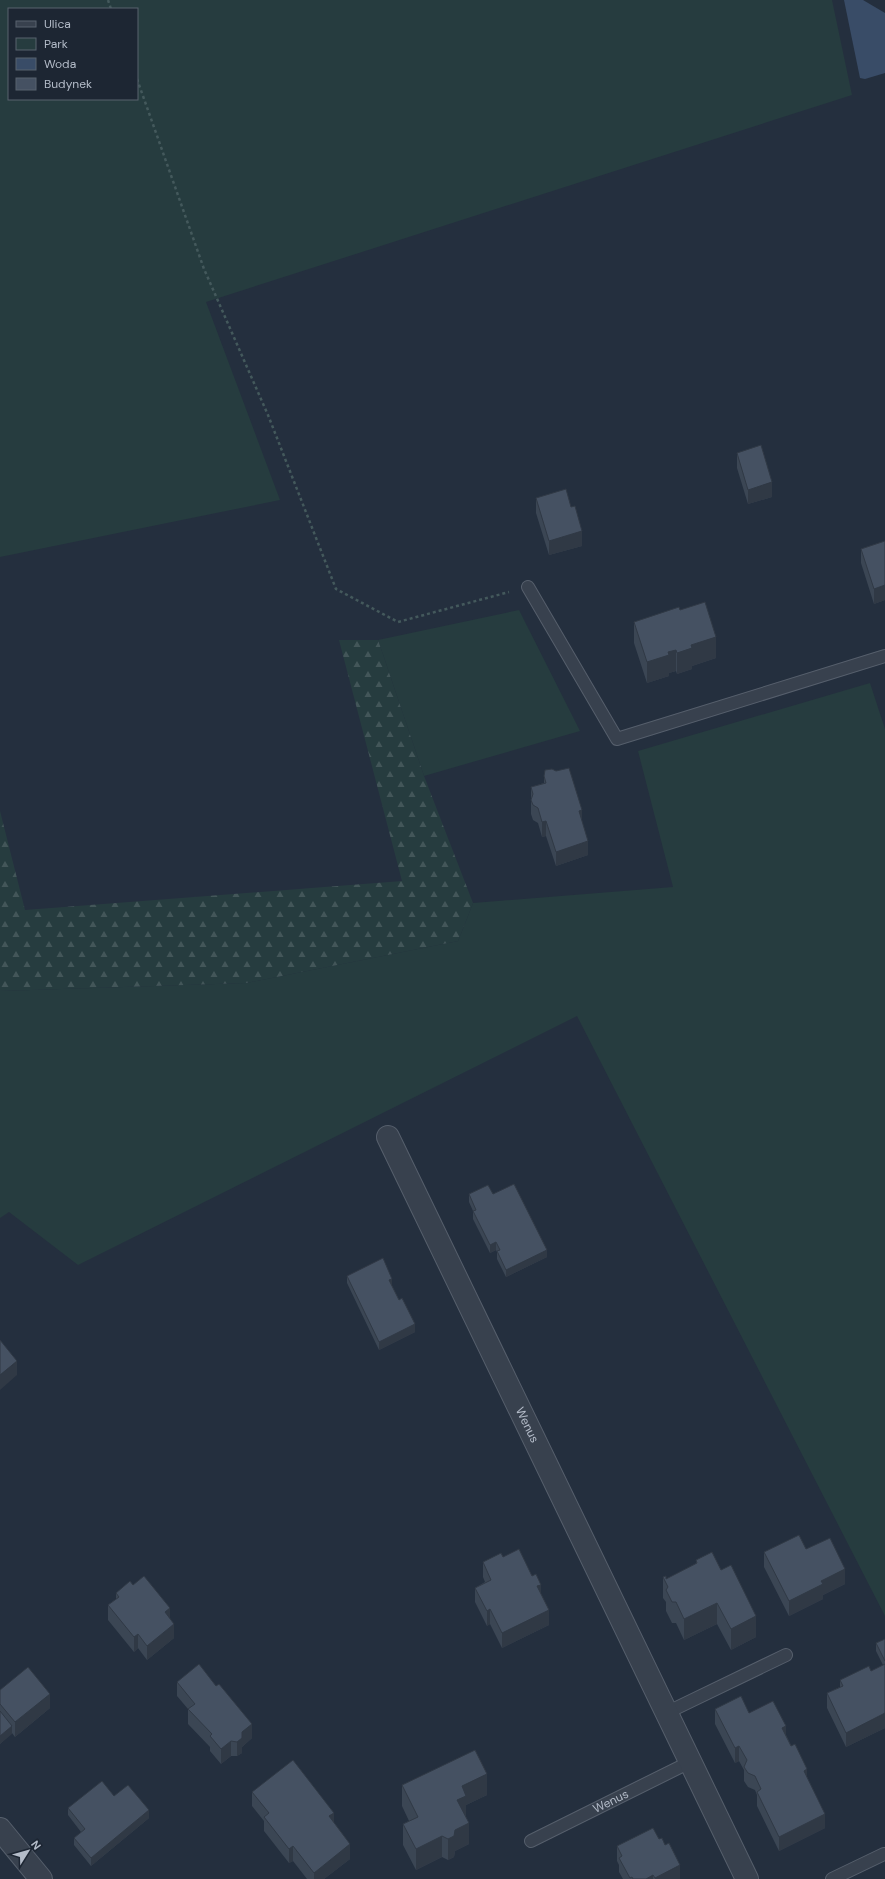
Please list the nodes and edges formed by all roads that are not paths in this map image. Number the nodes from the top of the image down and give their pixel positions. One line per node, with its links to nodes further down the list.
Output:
1 (528, 587): 2 (lane)
2 (885, 656)
3 (388, 1137): 5 (street, Wenus)
4 (786, 1655): 5 (lane)
5 (666, 1713): 6 (street, Wenus)
6 (690, 1762): 8 (lane, Wenus); 11 (street, Wenus)
7 (0, 1829): 10 (street)
8 (531, 1841)
9 (884, 1854): 12 (lane)
10 (41, 1879)
11 (747, 1879)
12 (832, 1879)

